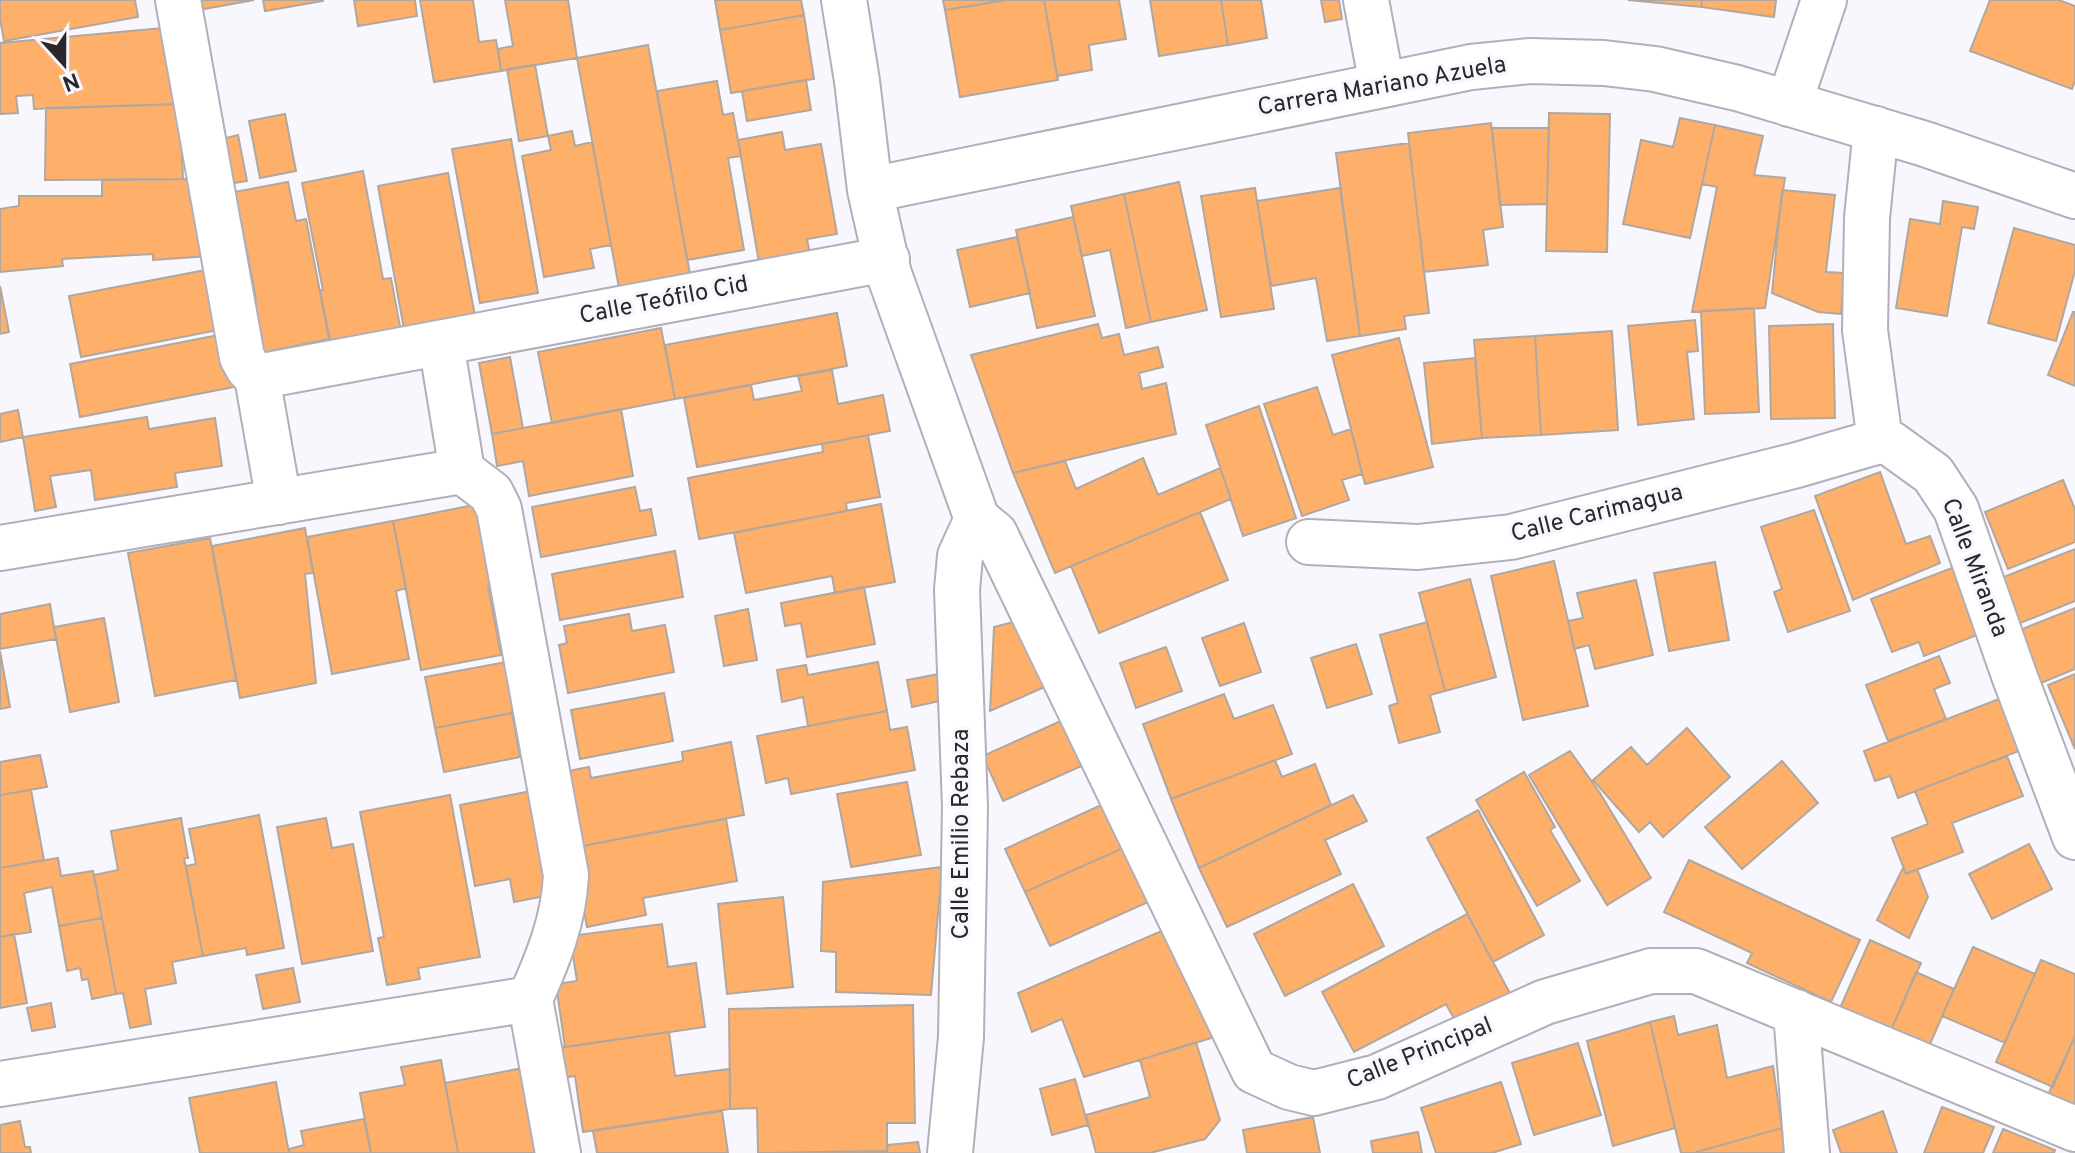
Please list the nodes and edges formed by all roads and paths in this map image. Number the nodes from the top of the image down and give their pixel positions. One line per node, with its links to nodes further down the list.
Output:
1 (178, 0): 12 (street)
2 (844, 0): 8 (street)
3 (1366, 0): 5 (street)
4 (1824, 0): 6 (street)
5 (1382, 85): 6 (street, Carrera Mariano Azuela); 8 (street, Carrera Mariano Azuela)
6 (1789, 104): 7 (street, Carrera Mariano Azuela)
7 (1876, 129): 9 (street, Carrera Mariano Azuela); 13 (street)
8 (870, 190): 10 (street)
9 (2075, 196)
10 (887, 259): 11 (street, Calle Teófilo Cid); 16 (street)
11 (441, 343): 12 (street, Calle Teófilo Cid); 14 (street)
12 (257, 377): 15 (street)
13 (1880, 441): 17 (street, Calle Carimagua); 19 (street, Calle Miranda)
14 (462, 471): 15 (street); 20 (street)
15 (279, 502): 18 (street)
16 (977, 519): 21 (street, Calle Principal); 25 (street, Calle Emilio Rebaza)
17 (1309, 542)
18 (0, 548)
19 (2075, 837)
20 (530, 999): 22 (street); 24 (street)
21 (1796, 1012): 23 (street, Calle Principal); 26 (street)
22 (0, 1084)
23 (2075, 1129)
24 (558, 1153)
25 (950, 1153)
26 (1807, 1153)

